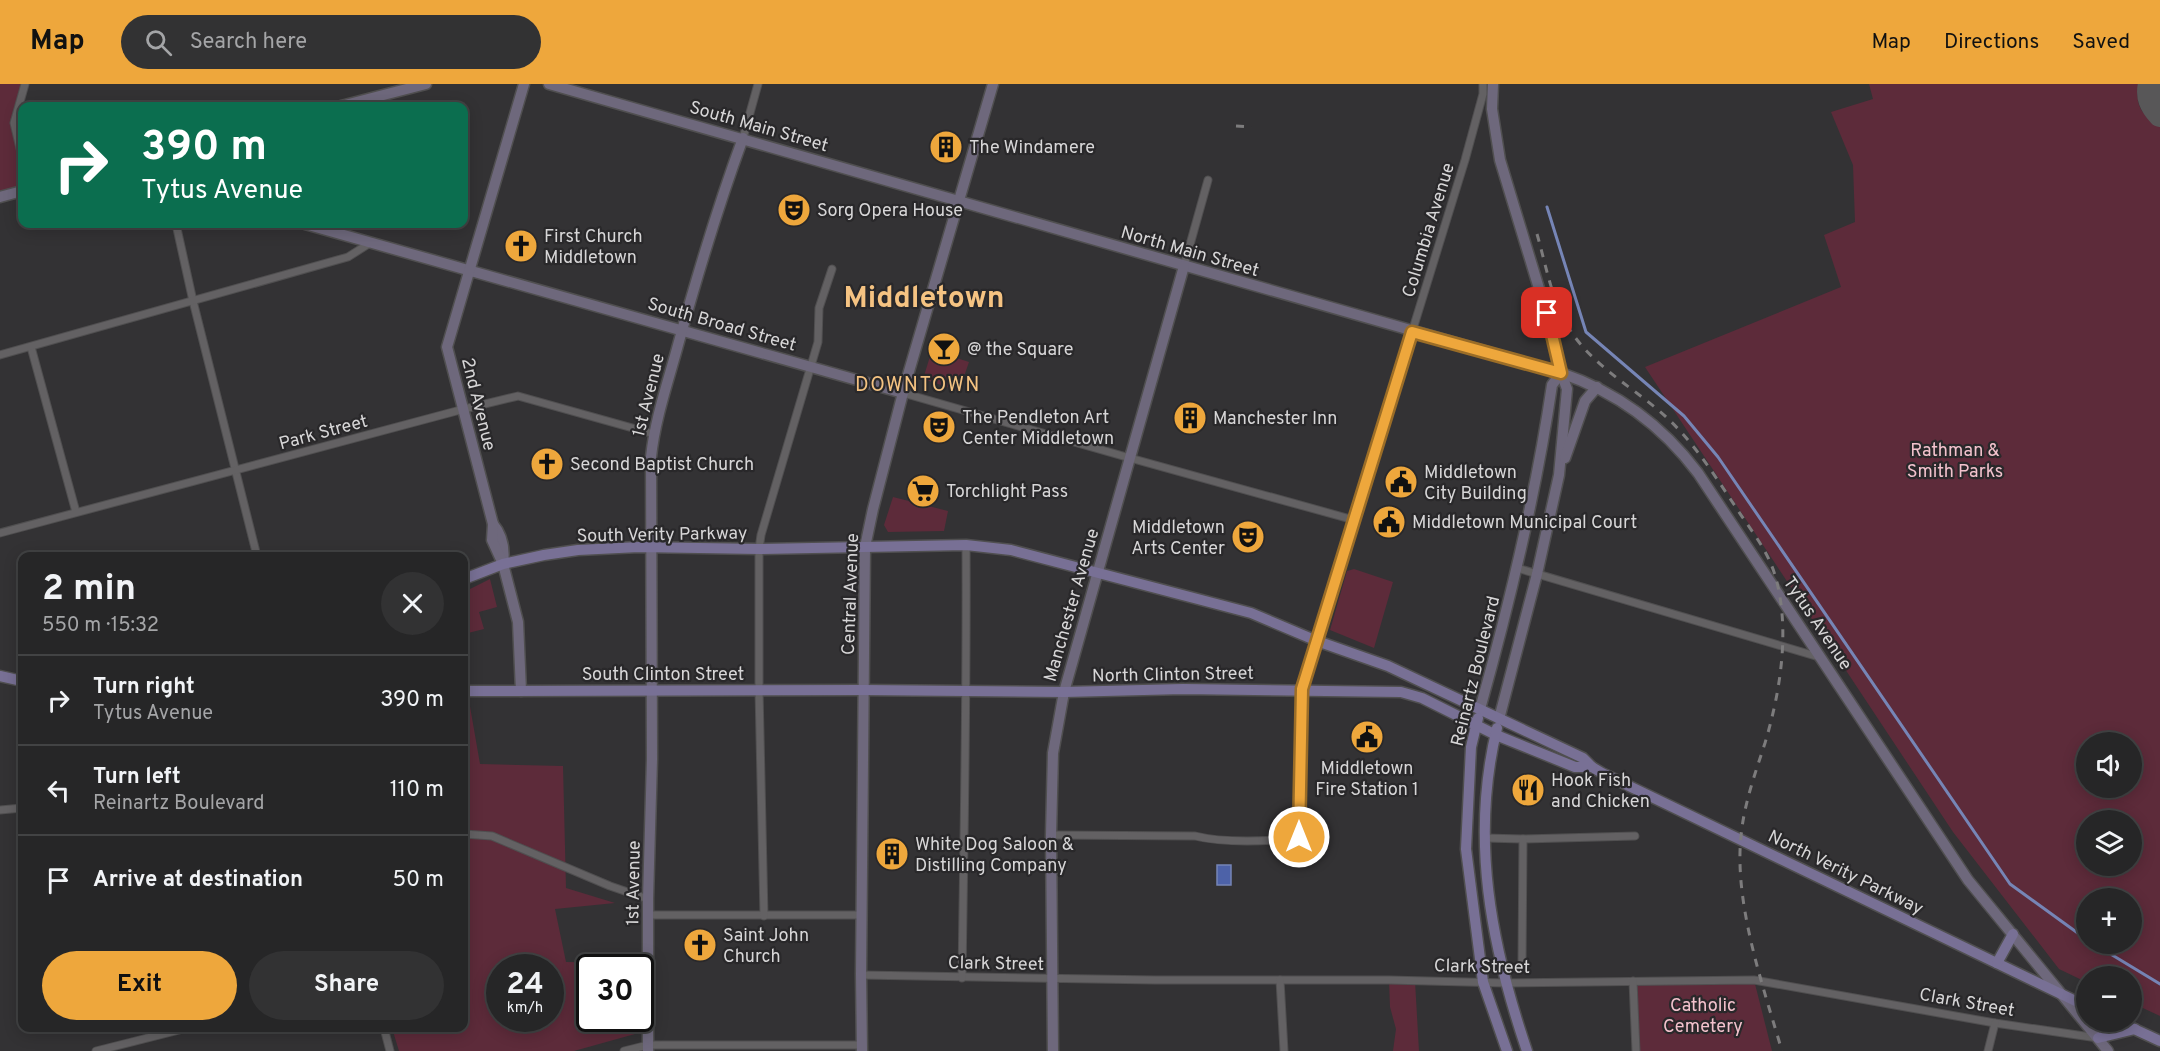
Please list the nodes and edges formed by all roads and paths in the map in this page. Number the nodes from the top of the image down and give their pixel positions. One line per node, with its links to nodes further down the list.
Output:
1 (25, 84): 9 (street)
2 (426, 84): 10 (street)
3 (524, 84): 23 (street, 2nd Avenue)
4 (549, 84): 12 (street, South Main Street)
5 (758, 84): 12 (street, 1st Avenue)
6 (993, 84): 17 (street, Central Avenue)
7 (1483, 84): 26 (street, Columbia Avenue)
8 (1493, 84): 30 (street, Reinartz Boulevard)
9 (20, 102)
10 (356, 102)
11 (18, 109): 13 (street)
12 (743, 138): 17 (street, South Main Street); 25 (street, 1st Avenue)
13 (18, 140)
14 (1208, 180): 21 (street, Manchester Avenue)
15 (18, 192): 16 (street)
16 (0, 197)
17 (959, 201): 21 (street, North Main Street); 32 (street, Central Avenue)
18 (177, 228): 24 (street)
19 (318, 228): 20 (street, South Broad Street)
20 (370, 243): 23 (street, South Broad Street); 24 (street)
21 (1184, 266): 26 (street, North Main Street); 35 (street, Manchester Avenue)
22 (832, 269): 29 (street)
23 (471, 270): 25 (street, South Broad Street); 33 (street, 2nd Avenue)
24 (193, 301): 27 (street); 36 (street)
25 (682, 330): 29 (street, South Broad Street); 34 (street, 1st Avenue)
26 (1412, 332): 30 (street, Tytus Avenue); 39 (street, Columbia Avenue)
27 (31, 347): 28 (street); 38 (street)
28 (0, 355)
29 (810, 366): 32 (street, South Broad Street); 44 (street)
30 (1561, 373): 31 (street, Tytus Avenue); 37 (street, Reinartz Boulevard); 47 (street, Reinartz Boulevard)
31 (1597, 387): 37 (street); 52 (street, Tytus Avenue)
32 (903, 393): 35 (street, South Broad Street); 42 (street, Central Avenue)
33 (464, 409): 34 (street, Park Street); 36 (street, Park Street); 46 (street, 2nd Avenue)
34 (654, 434): 43 (street, 1st Avenue)
35 (1130, 458): 39 (street, South Broad Street); 48 (street, Manchester Avenue)
36 (237, 470): 38 (street, Park Street); 45 (street)
37 (1559, 475): 49 (street, Reinartz Boulevard)
38 (76, 513): 40 (street, Park Street)
39 (1354, 520): 51 (street, Columbia Avenue)
40 (0, 533)
41 (966, 545): 42 (main road, South Verity Parkway); 48 (main road, South Verity Parkway); 60 (street)
42 (865, 547): 44 (main road, South Verity Parkway); 59 (street, Central Avenue)
43 (652, 548): 44 (main road, South Verity Parkway); 46 (main road, South Verity Parkway); 57 (street, 1st Avenue)
44 (759, 549): 58 (street)
45 (256, 552)
46 (502, 564): 50 (main road, South Verity Parkway); 56 (street, 2nd Avenue)
47 (1517, 568): 49 (street); 63 (street, Reinartz Boulevard)
48 (1097, 573): 51 (main road, North Verity Parkway); 62 (street, Manchester Avenue)
49 (1537, 574): 52 (street); 64 (street, Reinartz Boulevard)
50 (468, 577)
51 (1317, 641): 55 (street, Columbia Avenue); 63 (main road, North Verity Parkway)
52 (1822, 658): 79 (street, Tytus Avenue)
53 (0, 676): 54 (main road)
54 (18, 680)
55 (1302, 689): 62 (main road, North Clinton Street); 65 (main road, North Clinton Street); 71 (street, Columbia Avenue)
56 (521, 690): 57 (main road, South Clinton Street); 61 (main road, South Clinton Street)
57 (651, 690): 58 (main road, South Clinton Street); 75 (street, 1st Avenue)
58 (759, 690): 59 (main road, South Clinton Street); 78 (street)
59 (863, 690): 60 (main road, North Clinton Street); 77 (street, Central Avenue)
60 (967, 690): 62 (main road, North Clinton Street); 83 (street)
61 (468, 691)
62 (1064, 692): 71 (street, Manchester Avenue)
63 (1480, 709): 64 (main road, North Verity Parkway); 65 (main road, Reinartz Boulevard)
64 (1500, 719): 66 (main road, Reinartz Boulevard); 67 (main road, North Verity Parkway)
65 (1476, 724): 66 (main road, North Verity Parkway); 87 (main road, Reinartz Boulevard)
66 (1496, 735): 67 (main road, North Verity Parkway); 73 (main road, Reinartz Boulevard)
67 (1592, 767): 81 (main road, North Verity Parkway)
68 (18, 808): 69 (street)
69 (0, 810)
70 (468, 834): 75 (street)
71 (1052, 835): 84 (street, Manchester Avenue)
72 (1635, 836): 74 (street)
73 (1485, 838): 74 (street); 88 (main road, Reinartz Boulevard)
74 (1523, 839): 80 (street)
75 (648, 899): 76 (street, 1st Avenue)
76 (648, 915): 78 (street); 98 (street, 1st Avenue)
77 (862, 915): 78 (street); 82 (street, Central Avenue)
78 (764, 916)
79 (2013, 934): 81 (main road); 89 (street, Tytus Avenue)
80 (1522, 963)
81 (1997, 963): 89 (main road, North Verity Parkway)
82 (861, 975): 83 (street, Clark Street); 100 (street, Central Avenue)
83 (962, 978): 84 (street, Clark Street)
84 (1053, 978): 85 (street, Clark Street); 104 (street, Manchester Avenue)
85 (1280, 980): 87 (street, Clark Street); 105 (street)
86 (1633, 981): 88 (street, Clark Street); 91 (street, Clark Street); 108 (street)
87 (1483, 982): 88 (street, Clark Street); 106 (main road, Reinartz Boulevard)
88 (1505, 983): 107 (main road, Reinartz Boulevard)
89 (2063, 995): 90 (main road, North Verity Parkway); 96 (street, Tytus Avenue)
90 (2076, 1001)
91 (1995, 1023): 96 (street, Clark Street); 109 (street)
92 (171, 1032): 101 (street)
93 (385, 1032): 102 (street)
94 (2123, 1032): 96 (main road)
95 (2141, 1032): 97 (main road)
96 (2098, 1038): 110 (street, Tytus Avenue)
97 (2160, 1041)
98 (648, 1048): 99 (street); 103 (street)
99 (784, 1048): 100 (street)
100 (862, 1048)
101 (96, 1051)
102 (390, 1051)
103 (624, 1051)
104 (1053, 1051)
105 (1284, 1051)
106 (1507, 1051)
107 (1527, 1051)
108 (1636, 1051)
109 (1988, 1051)
110 (2108, 1051)

